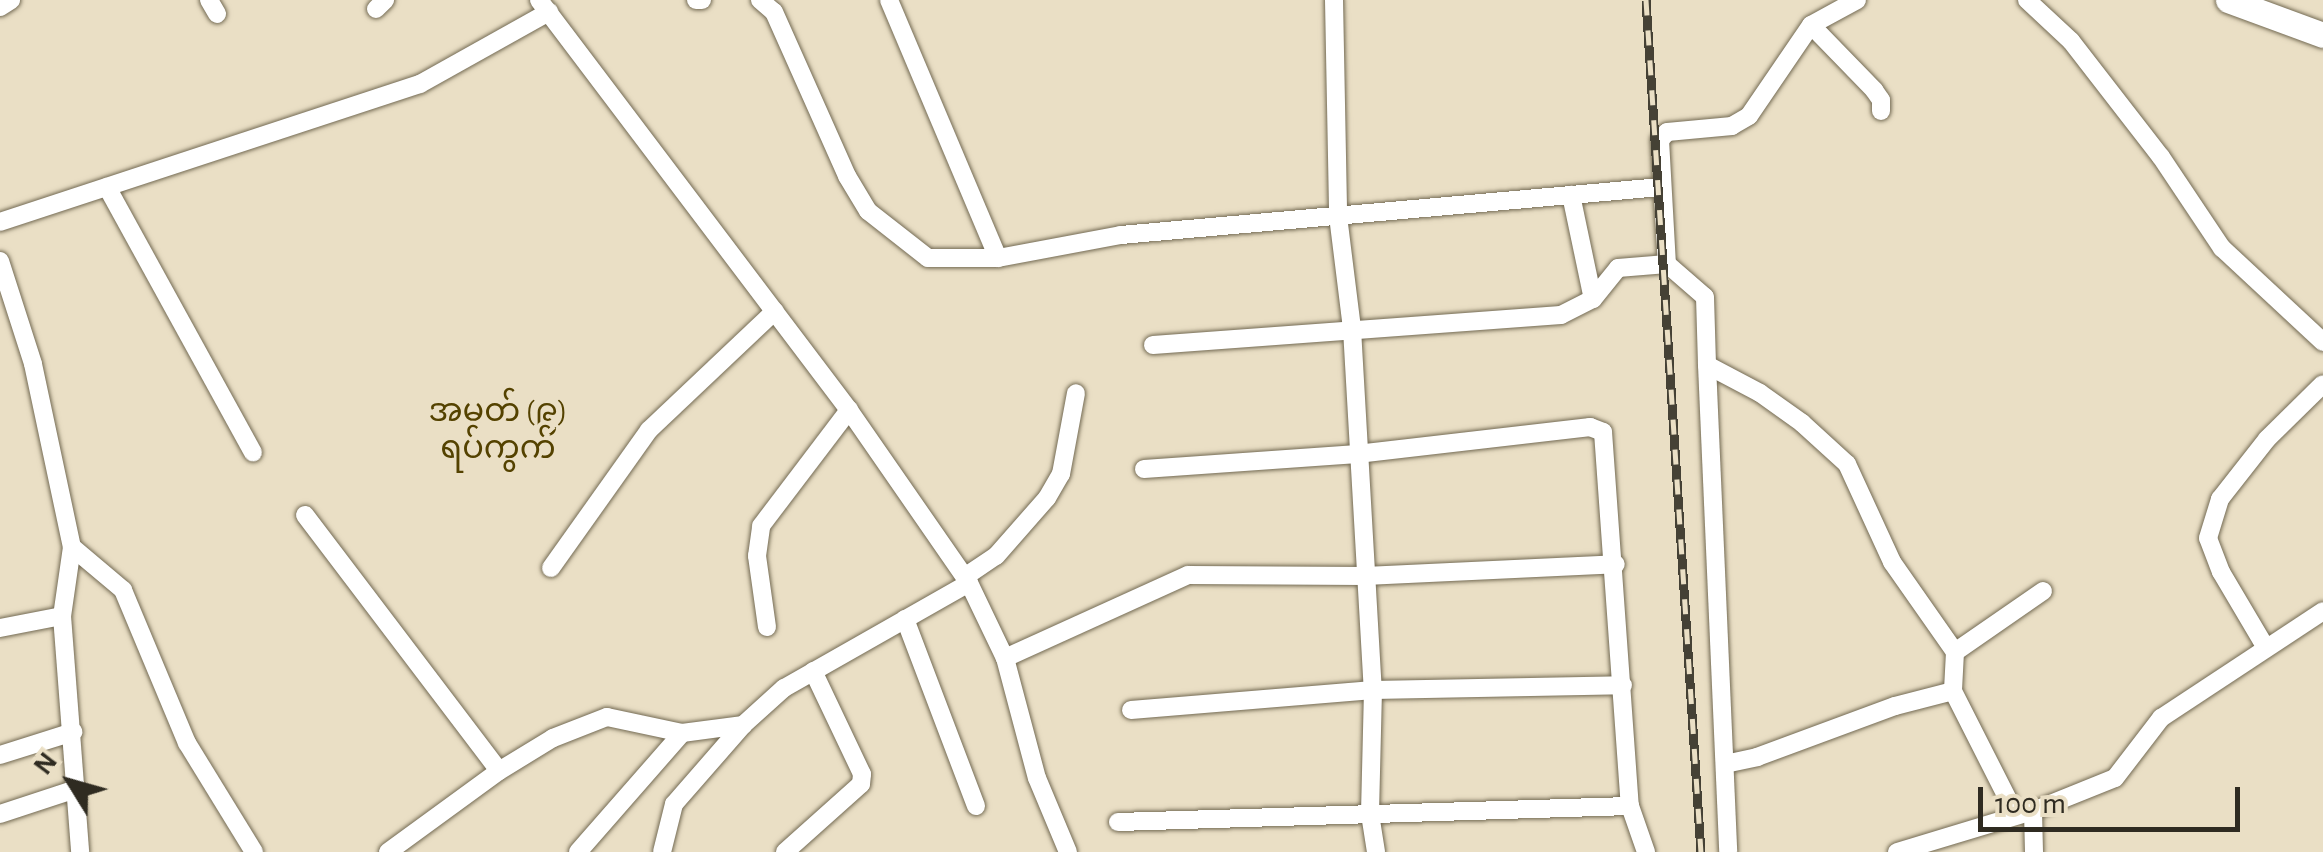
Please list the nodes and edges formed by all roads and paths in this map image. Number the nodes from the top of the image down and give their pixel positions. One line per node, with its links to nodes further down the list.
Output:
1 (11, 0): 9 (street)
2 (760, 0): 18 (street)
3 (890, 0): 18 (street)
4 (1334, 0): 16 (street)
5 (1857, 0): 10 (street)
6 (2026, 0): 24 (street)
7 (2228, 0): 11 (main road)
8 (544, 6): 13 (street); 22 (street)
9 (0, 7)
10 (1811, 26): 12 (street); 14 (street)
11 (2323, 35)
12 (1880, 110)
13 (106, 187): 17 (street); 30 (street)
14 (1661, 187): 15 (street); 20 (street)
15 (1572, 194): 16 (street); 21 (street)
16 (1338, 216): 18 (street); 23 (street)
17 (0, 222)
18 (998, 258)
19 (0, 262): 34 (street)
20 (1666, 264): 21 (street); 26 (street)
21 (1593, 300): 23 (street)
22 (775, 311): 29 (street); 36 (street)
23 (1352, 329): 25 (street); 31 (street)
24 (2323, 342)
25 (1153, 345)
26 (1707, 366): 46 (street); 57 (street)
27 (2323, 384): 45 (street)
28 (1076, 393): 38 (street)
29 (849, 410): 38 (street); 43 (street)
30 (253, 453)
31 (1357, 454): 32 (street); 35 (street); 37 (street)
32 (1144, 470)
33 (305, 515): 58 (street)
34 (72, 547): 41 (street); 68 (street)
35 (1616, 564): 37 (street); 49 (street)
36 (551, 568)
37 (1365, 576): 47 (street); 50 (street)
38 (967, 579): 42 (street); 47 (street)
39 (2044, 591): 46 (street)
40 (2323, 611): 45 (street)
41 (62, 616): 44 (street); 54 (street)
42 (905, 619): 48 (street); 60 (street)
43 (767, 627)
44 (0, 628)
45 (2266, 648): 62 (street)
46 (1954, 652): 51 (street)
47 (1005, 658): 73 (street)
48 (812, 672): 53 (street); 72 (street)
49 (1623, 685): 50 (street); 61 (street)
50 (1372, 690): 52 (street); 64 (street)
51 (1953, 690): 57 (street); 62 (street)
52 (1131, 710)
53 (744, 725): 55 (street); 71 (street)
54 (74, 732): 56 (street); 59 (street)
55 (682, 733): 58 (street); 70 (street)
56 (0, 755)
57 (1725, 764): 76 (street)
58 (499, 771): 69 (street)
59 (76, 789): 63 (street); 67 (street)
60 (976, 806)
61 (1630, 806): 64 (street); 75 (street)
62 (2025, 813): 66 (street); 78 (street)
63 (0, 814)
64 (1370, 814): 65 (street); 74 (street)
65 (1118, 822)
66 (1920, 850): 77 (street)
67 (80, 852)
68 (254, 852)
69 (388, 852)
70 (578, 852)
71 (662, 852)
72 (785, 852)
73 (1068, 852)
74 (1376, 852)
75 (1646, 852)
76 (1728, 852)
77 (1898, 852)
78 (2034, 852)

